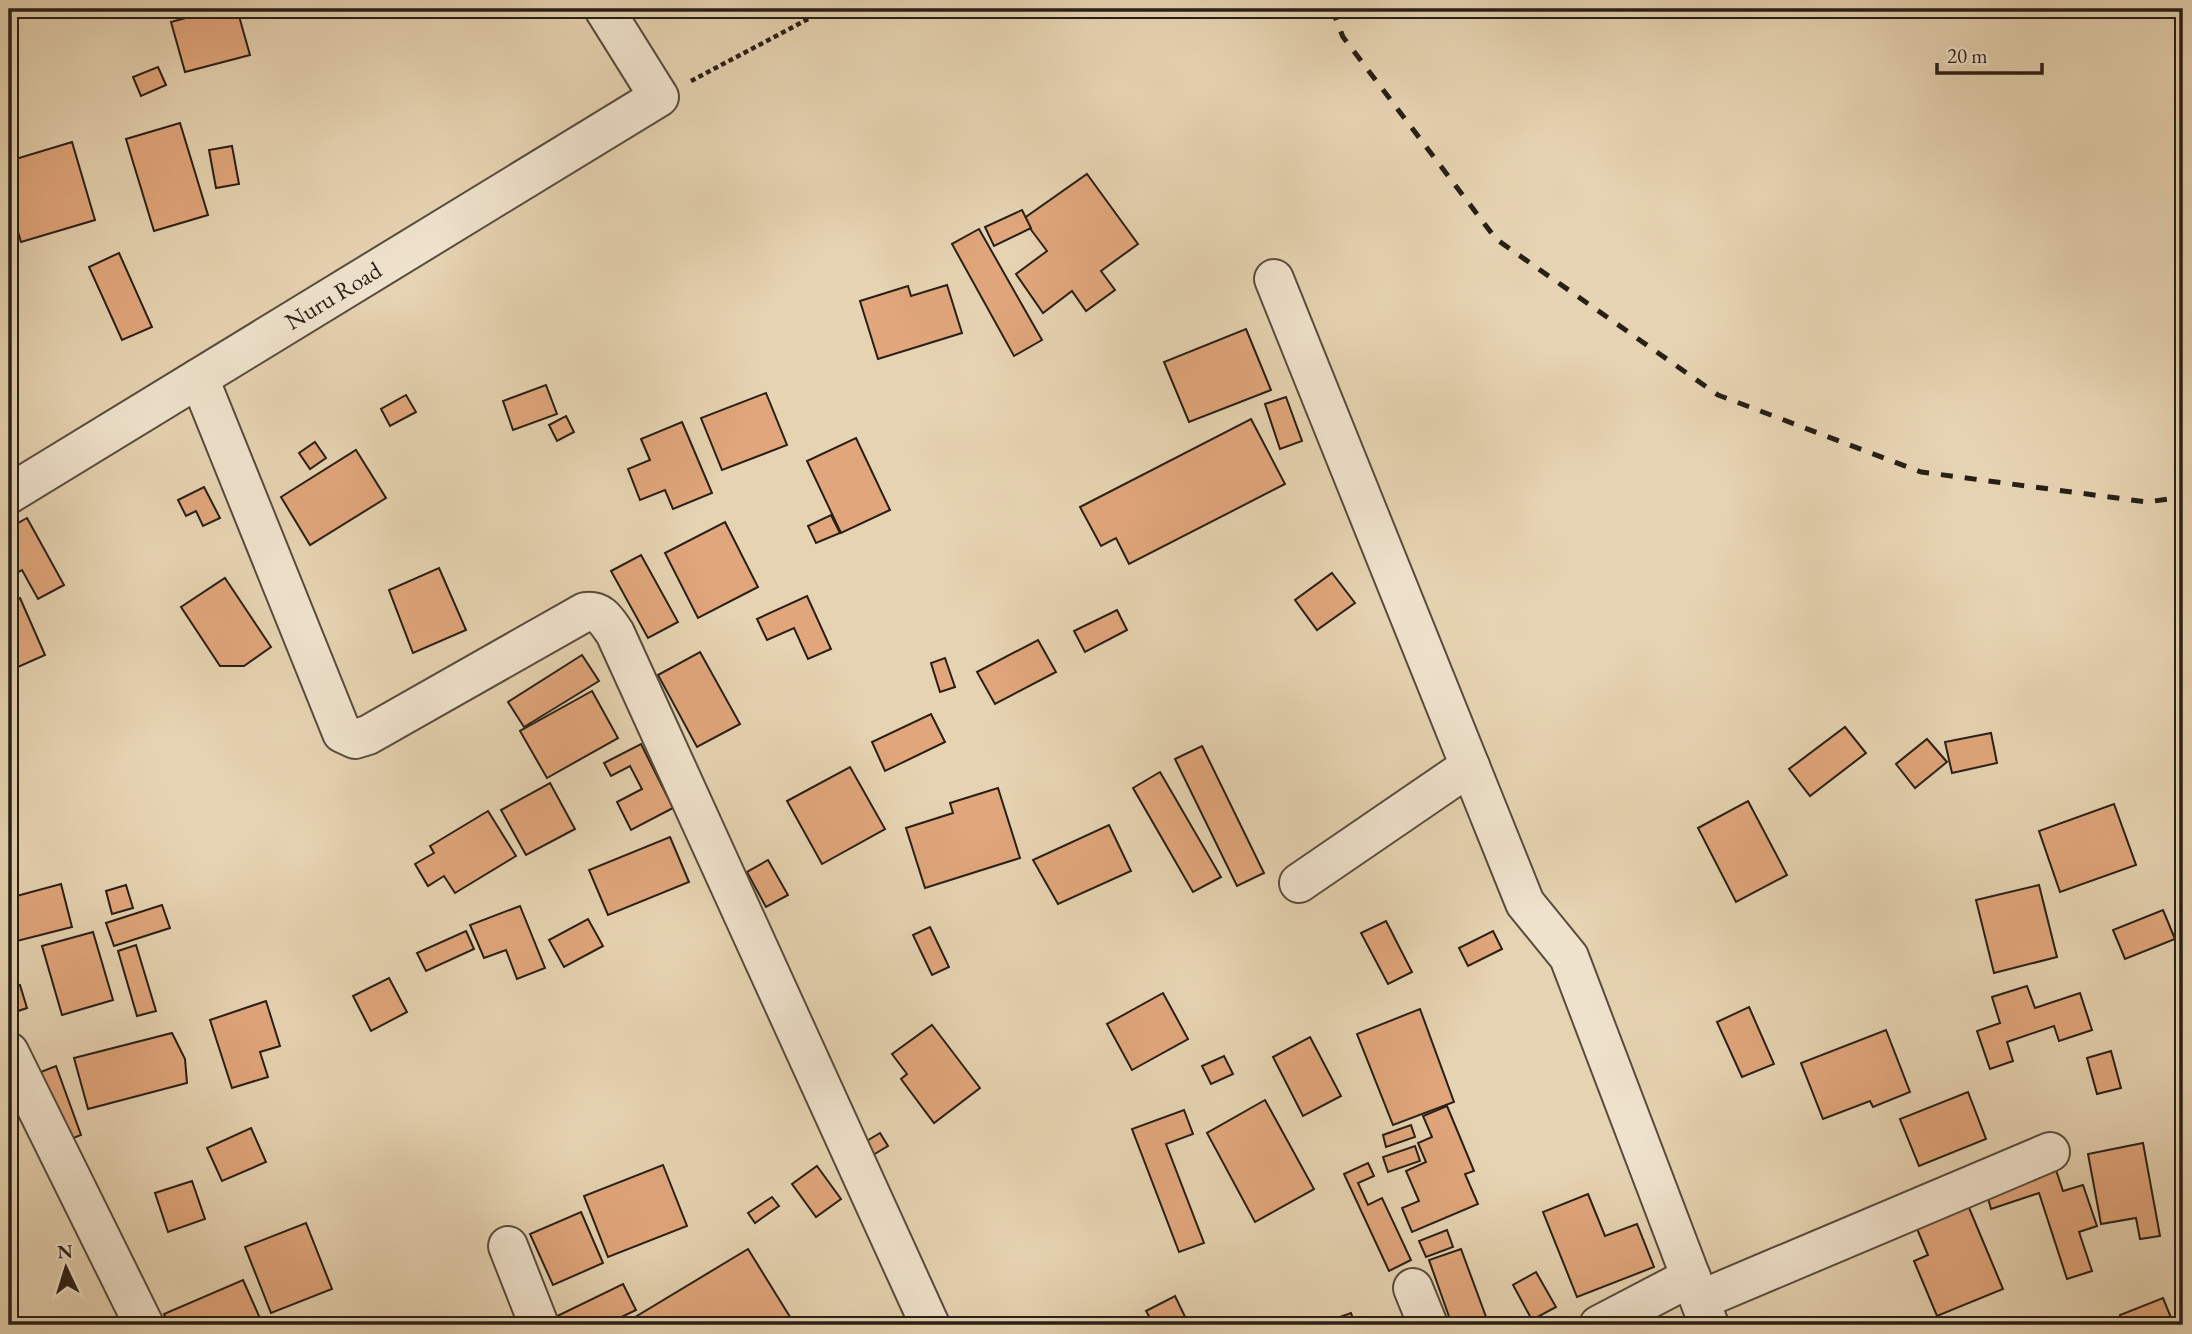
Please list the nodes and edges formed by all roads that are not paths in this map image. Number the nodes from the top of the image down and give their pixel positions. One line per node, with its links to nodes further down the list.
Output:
1 (604, 9): 3 (street, Nuru Road)
2 (1274, 279): 5 (street)
3 (200, 378): 4 (street, Nuru Road); 14 (street)
4 (9, 494)
5 (1470, 766): 6 (street); 11 (street)
6 (1299, 883)
7 (9, 1052): 12 (street)
8 (2050, 1152): 11 (street)
9 (509, 1246): 13 (street)
10 (1413, 1288): 15 (street)
11 (1700, 1301): 16 (street)
12 (144, 1325)
13 (539, 1325)
14 (930, 1325)
15 (1428, 1325)
16 (1599, 1325)

